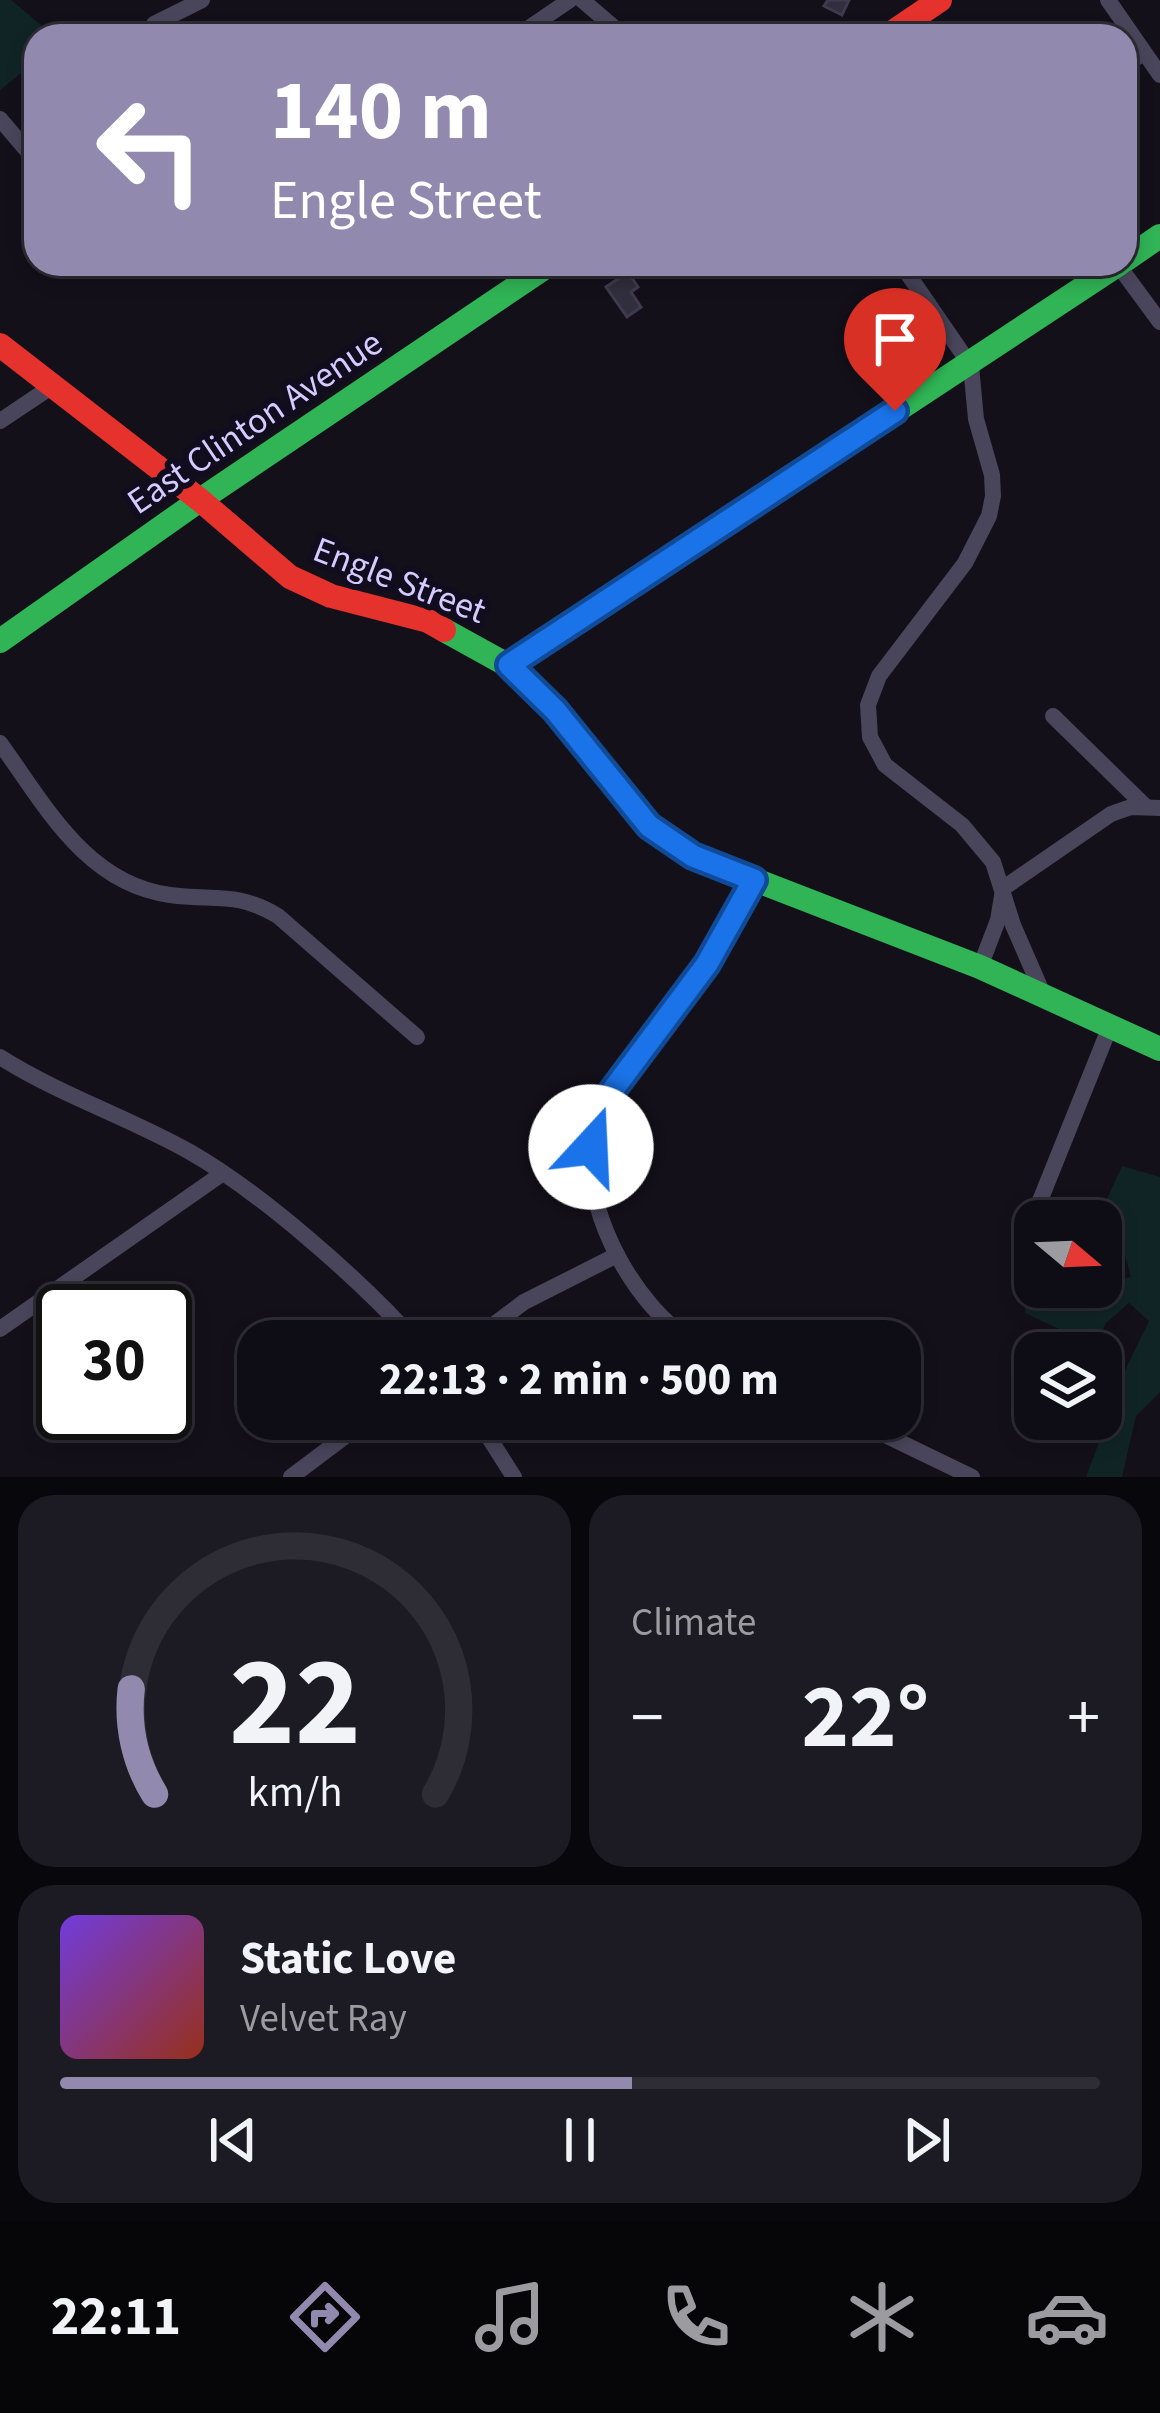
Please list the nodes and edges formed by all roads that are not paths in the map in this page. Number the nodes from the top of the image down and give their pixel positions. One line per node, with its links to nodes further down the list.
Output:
1 (202, 0): 5 (street)
2 (570, 0): 6 (street)
3 (582, 0): 7 (street)
4 (924, 3): 8 (street)
5 (154, 24)
6 (535, 24)
7 (611, 24)
8 (900, 24)
9 (1137, 42): 10 (street)
10 (1146, 55): 11 (lane); 12 (street)
11 (1137, 61)
12 (1160, 75)
13 (0, 119): 14 (street)
14 (24, 147)
15 (532, 276): 24 (street, East Clinton Avenue)
16 (909, 276): 21 (street)
17 (1101, 276): 21 (street)
18 (1130, 276): 19 (street)
19 (1160, 322)
20 (0, 345): 22 (street, Engle Street)
21 (969, 362): 26 (street); 31 (street)
22 (51, 387): 23 (street); 24 (street, Engle Street)
23 (0, 421)
24 (200, 500): 25 (street, East Clinton Avenue); 26 (street, Engle Street)
25 (0, 641)
26 (509, 665): 30 (street, Engle Street)
27 (1053, 716): 29 (street)
28 (0, 743): 35 (street)
29 (1153, 807): 31 (street)
30 (754, 880): 32 (street, Engle Street); 40 (street)
31 (1002, 890): 32 (street); 33 (street)
32 (980, 967): 33 (street, Engle Street)
33 (1043, 994): 34 (street, Engle Street)
34 (1111, 1024): 36 (street, Engle Street); 39 (street)
35 (416, 1037)
36 (1160, 1049)
37 (0, 1057): 38 (street)
38 (223, 1173): 41 (street); 44 (street)
39 (1041, 1200)
40 (617, 1255): 42 (street); 43 (street)
41 (394, 1320)
42 (500, 1320)
43 (667, 1320)
44 (0, 1329)
45 (340, 1440): 48 (street)
46 (491, 1440): 49 (street)
47 (895, 1440): 50 (street)
48 (291, 1477)
49 (514, 1477)
50 (972, 1477)

